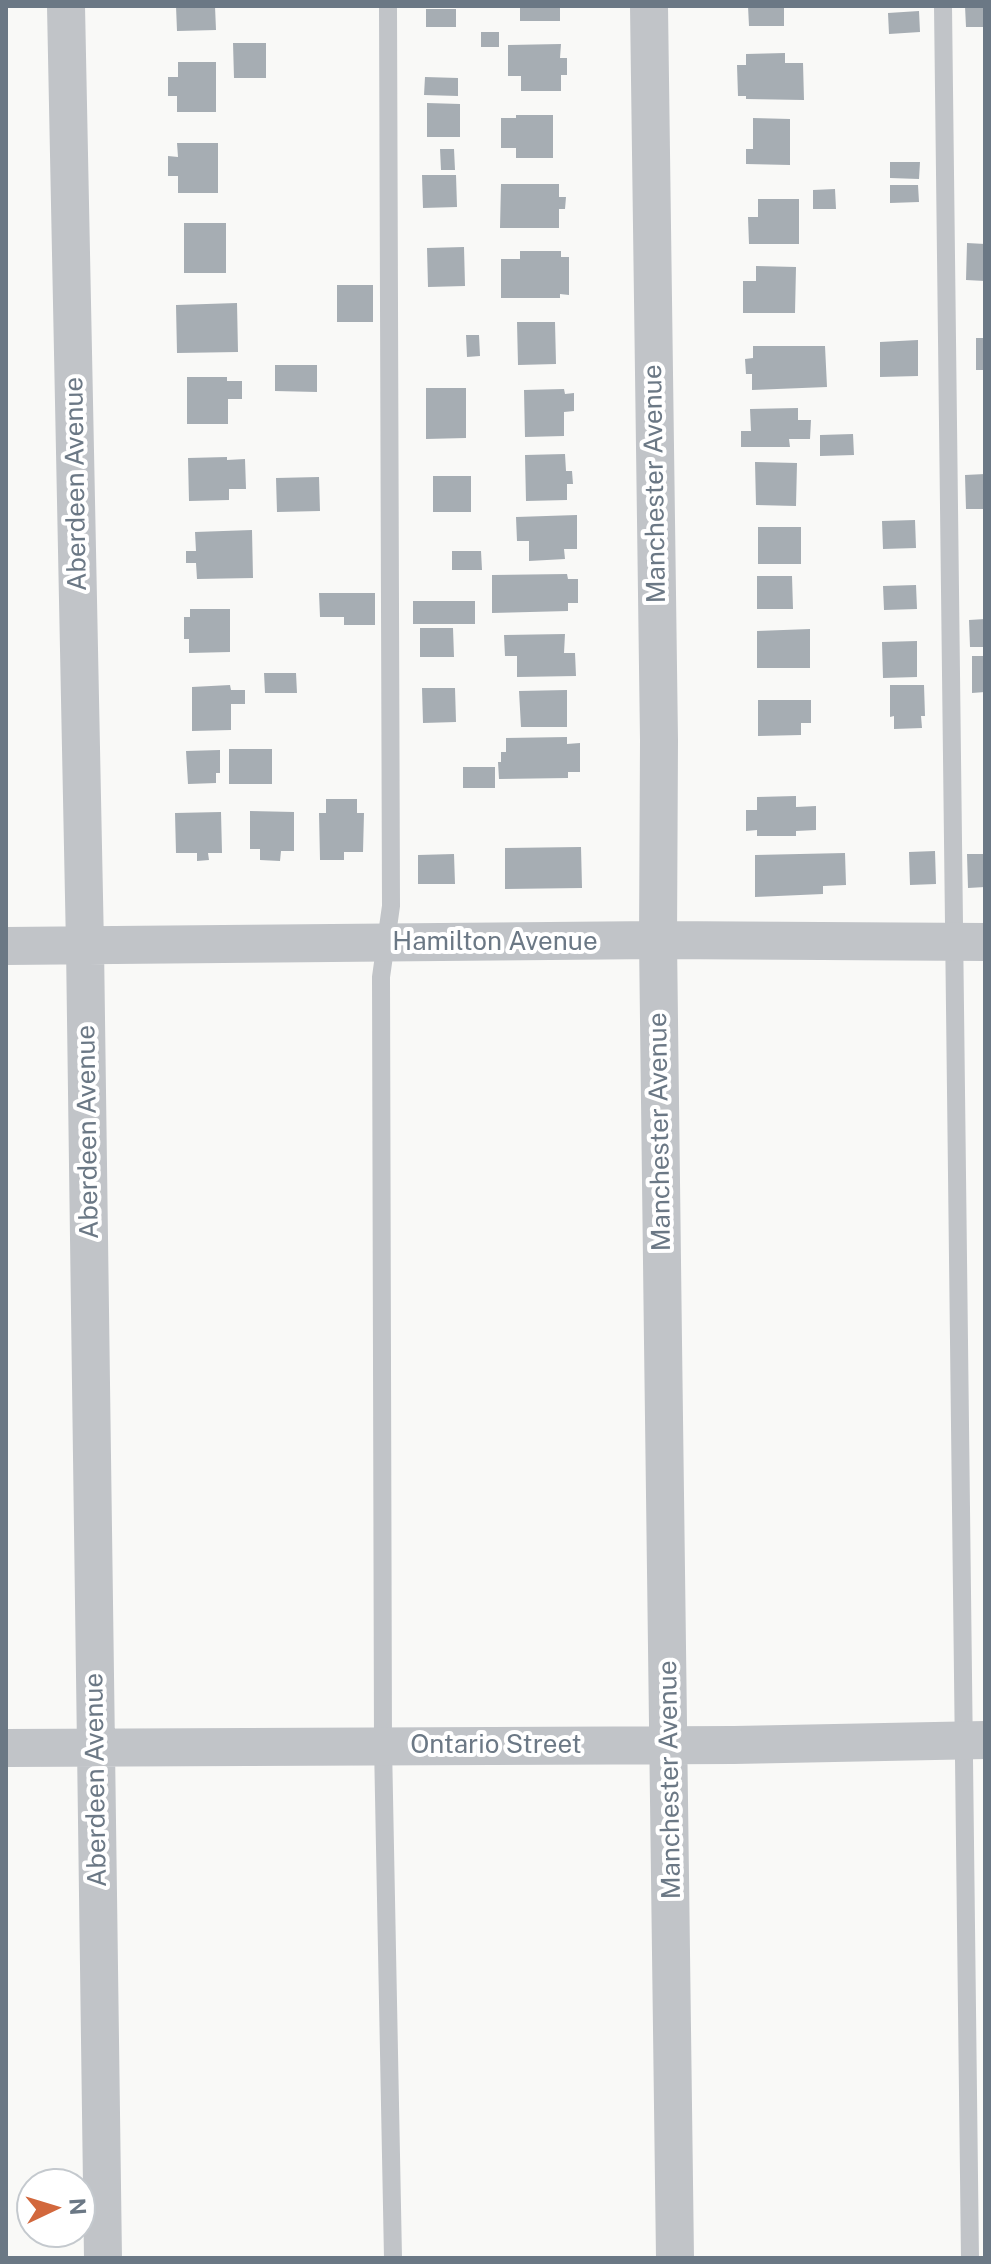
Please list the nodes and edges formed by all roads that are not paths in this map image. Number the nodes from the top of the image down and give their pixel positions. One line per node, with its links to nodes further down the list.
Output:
1 (66, 6): 9 (street, Aberdeen Avenue)
2 (388, 6): 6 (lane)
3 (649, 6): 5 (street, Manchester Avenue)
4 (943, 6): 7 (lane)
5 (658, 940): 6 (street, Hamilton Avenue); 7 (street, Hamilton Avenue); 12 (street, Manchester Avenue)
6 (386, 942): 9 (street, Hamilton Avenue); 11 (lane)
7 (970, 942): 10 (lane)
8 (6, 946): 9 (street, Hamilton Avenue)
9 (85, 946): 14 (street, Aberdeen Avenue)
10 (974, 1741): 12 (street, Ontario Street); 18 (lane)
11 (383, 1745): 12 (street, Ontario Street); 14 (street, Ontario Street); 16 (lane)
12 (669, 1745): 17 (street, Manchester Avenue)
13 (6, 1748): 14 (street, Ontario Street)
14 (95, 1748): 15 (street, Aberdeen Avenue)
15 (103, 2258)
16 (393, 2258)
17 (675, 2258)
18 (970, 2258)

